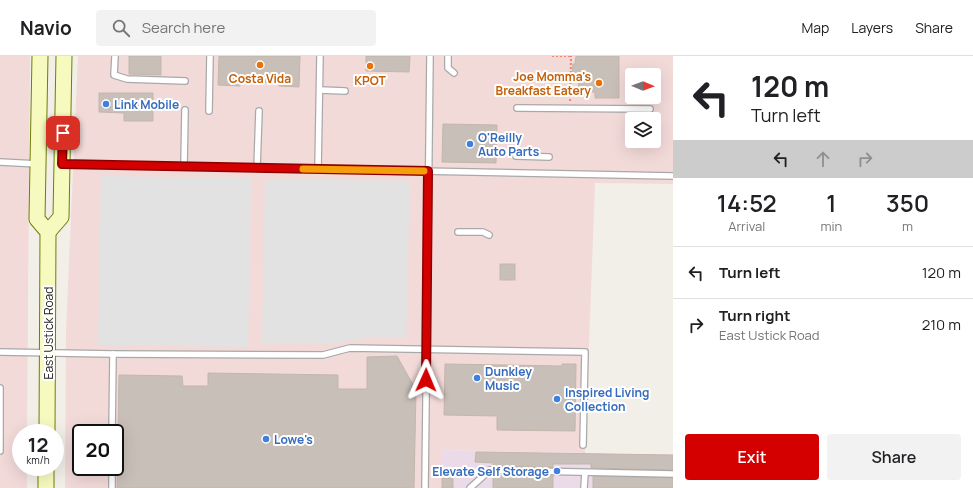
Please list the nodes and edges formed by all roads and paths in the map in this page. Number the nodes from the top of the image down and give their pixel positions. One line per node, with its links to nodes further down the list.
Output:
1 (40, 56): 23 (main road)
2 (64, 56): 24 (main road)
3 (115, 56): 11 (lane)
4 (210, 56): 18 (lane)
5 (320, 56): 12 (lane)
6 (430, 56): 28 (lane)
7 (448, 56): 10 (lane)
8 (552, 56): 9 (path)
9 (571, 56): 14 (path)
10 (454, 73)
11 (185, 81)
12 (320, 90): 13 (lane); 27 (lane)
13 (345, 91)
14 (570, 101)
15 (517, 108): 16 (lane)
16 (650, 109)
17 (185, 110): 25 (lane)
18 (208, 111)
19 (259, 111): 26 (lane)
20 (516, 156): 21 (lane)
21 (549, 157)
22 (0, 162): 23 (lane)
23 (38, 164): 30 (main road)
24 (62, 164): 25 (lane); 30 (main road)
25 (184, 167): 26 (lane)
26 (257, 168): 27 (lane)
27 (318, 169): 28 (lane)
28 (428, 171): 29 (lane); 33 (lane)
29 (673, 176)
30 (48, 232): 35 (main road, East Ustick Road)
31 (458, 232): 32 (lane)
32 (489, 235)
33 (426, 350): 36 (lane); 40 (lane); 48 (lane)
34 (0, 352): 35 (lane)
35 (48, 353): 36 (lane); 38 (main road, East Ustick Road)
36 (113, 354): 39 (lane)
37 (0, 388): 41 (lane)
38 (47, 424)
39 (112, 424)
40 (583, 445)
41 (0, 451)
42 (585, 473): 43 (lane); 49 (lane); 50 (lane)
43 (673, 474)
44 (46, 476): 46 (main road)
45 (112, 476): 47 (lane)
46 (46, 488)
47 (112, 488)
48 (425, 488)
49 (470, 488)
50 (584, 488)

